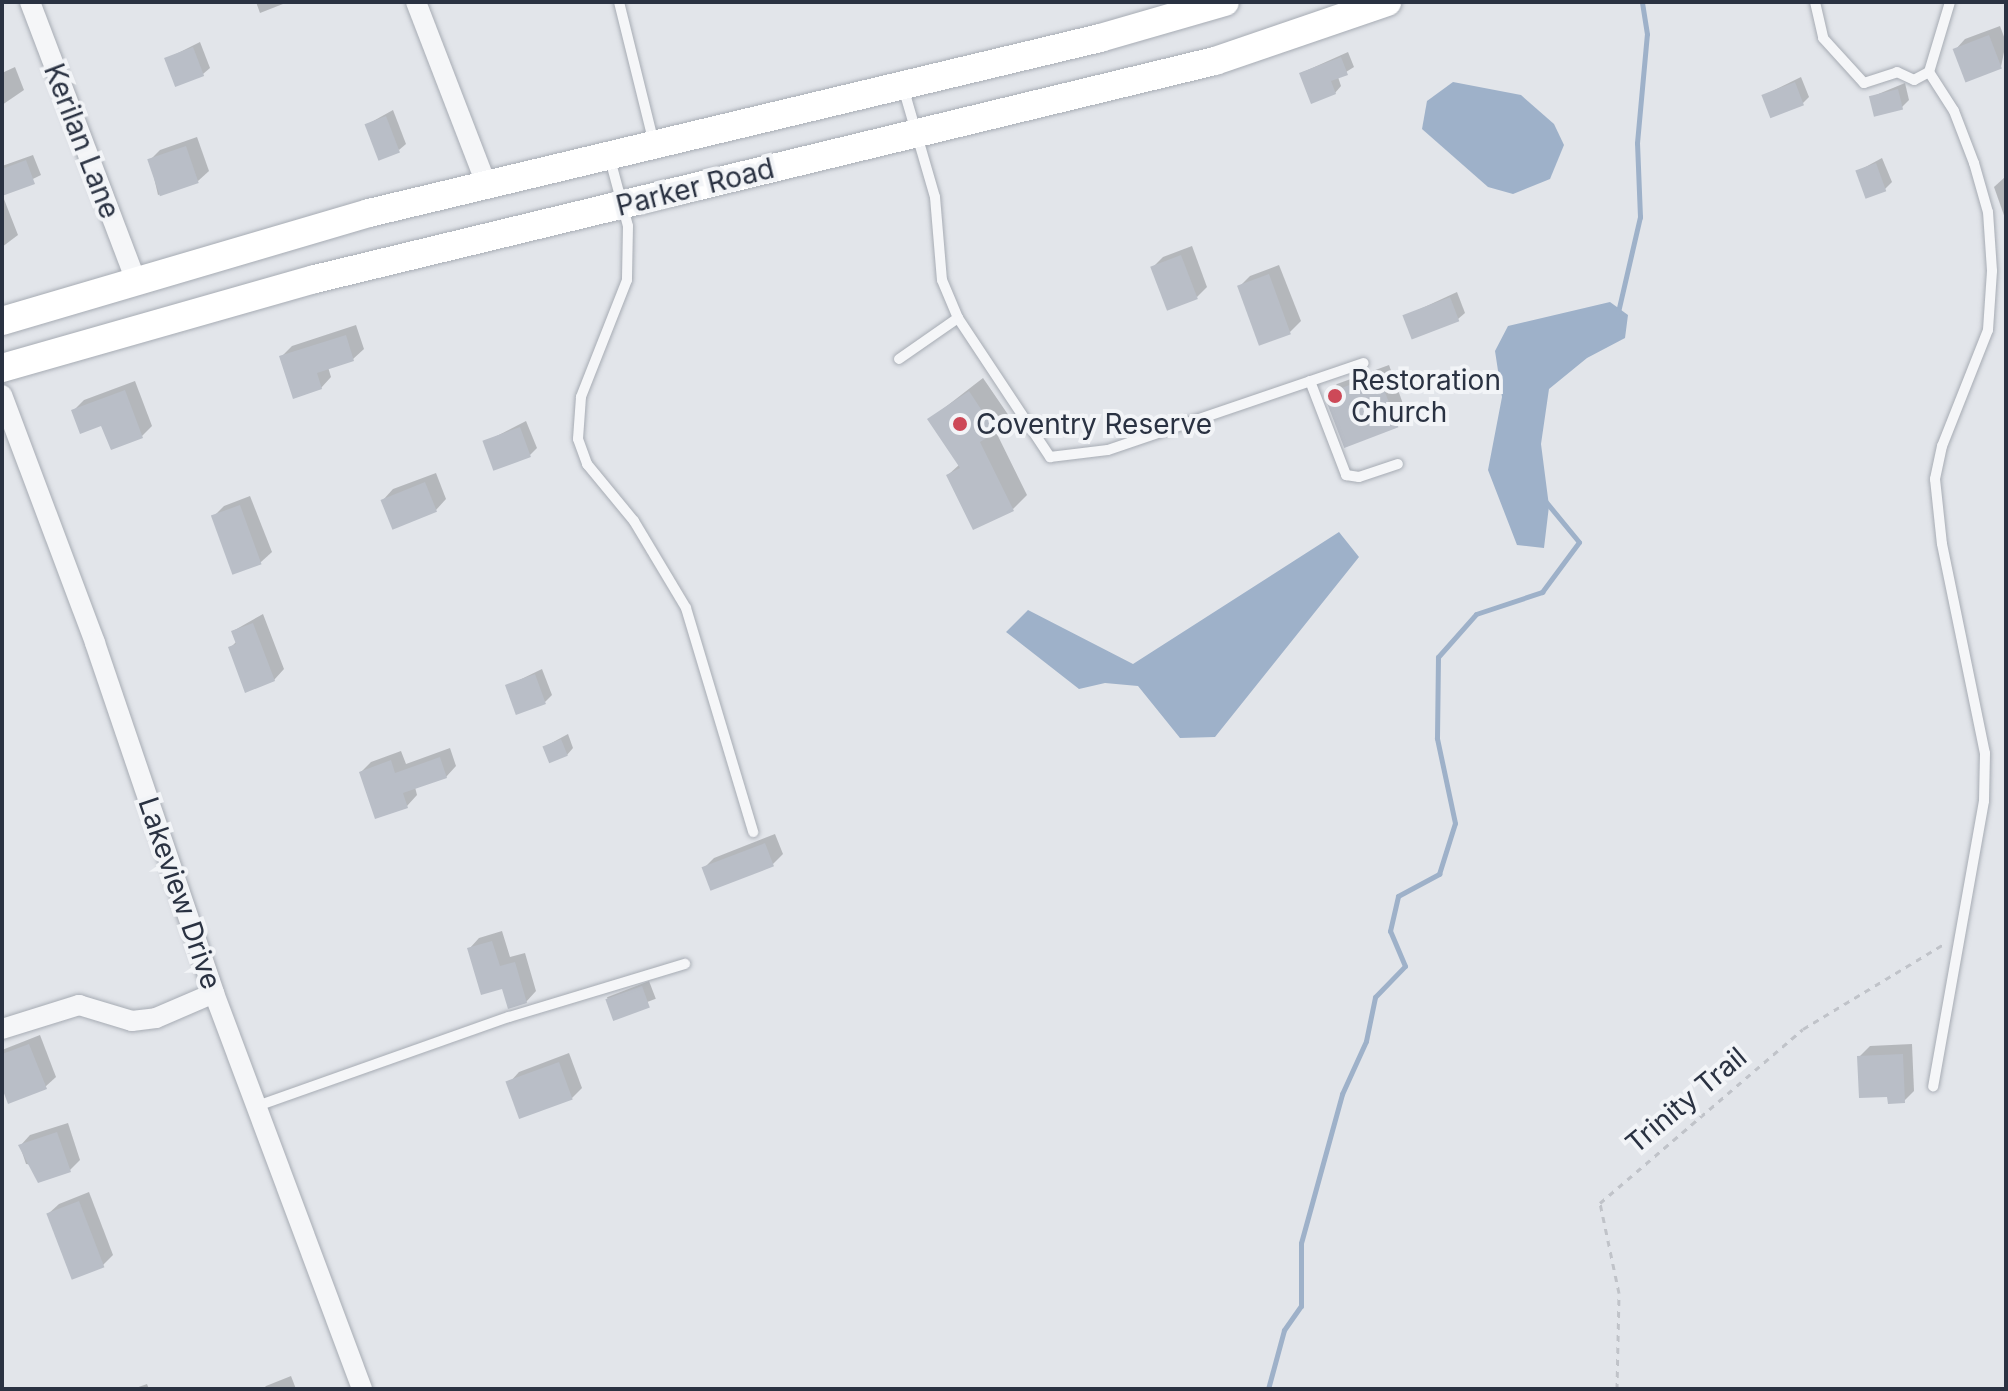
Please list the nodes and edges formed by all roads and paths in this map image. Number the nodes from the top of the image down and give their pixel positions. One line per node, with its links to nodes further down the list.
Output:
1 (30, 2): 15 (street, Kerilan Lane)
2 (416, 2): 13 (street)
3 (619, 2): 11 (lane)
4 (1225, 2): 9 (main road, Parker Road)
5 (1387, 2): 10 (main road, Parker Road)
6 (1815, 2): 8 (lane)
7 (1950, 2): 8 (lane)
8 (1929, 72): 25 (lane)
9 (903, 85): 10 (lane); 11 (main road, Parker Road)
10 (915, 132): 14 (main road, Parker Road); 16 (lane)
11 (654, 143): 12 (main road, Parker Road)
12 (608, 153): 13 (main road, Parker Road); 14 (lane)
13 (486, 183): 15 (main road, Parker Road)
14 (623, 205): 20 (main road, Parker Road); 24 (lane)
15 (135, 279): 17 (main road, Parker Road)
16 (958, 318): 18 (lane); 21 (lane)
17 (2, 321)
18 (899, 359)
19 (1364, 363): 21 (lane)
20 (2, 368)
21 (1310, 381): 23 (lane)
22 (2, 395): 27 (street, Lakeview Drive)
23 (1398, 464)
24 (753, 832)
25 (1961, 934): 29 (lane); 32 (path, Trinity Trail)
26 (685, 964): 30 (lane)
27 (214, 993): 28 (street); 30 (street, Lakeview Drive)
28 (2, 1029)
29 (1933, 1086)
30 (257, 1106): 31 (street, Lakeview Drive)
31 (362, 1389)
32 (1617, 1389)

